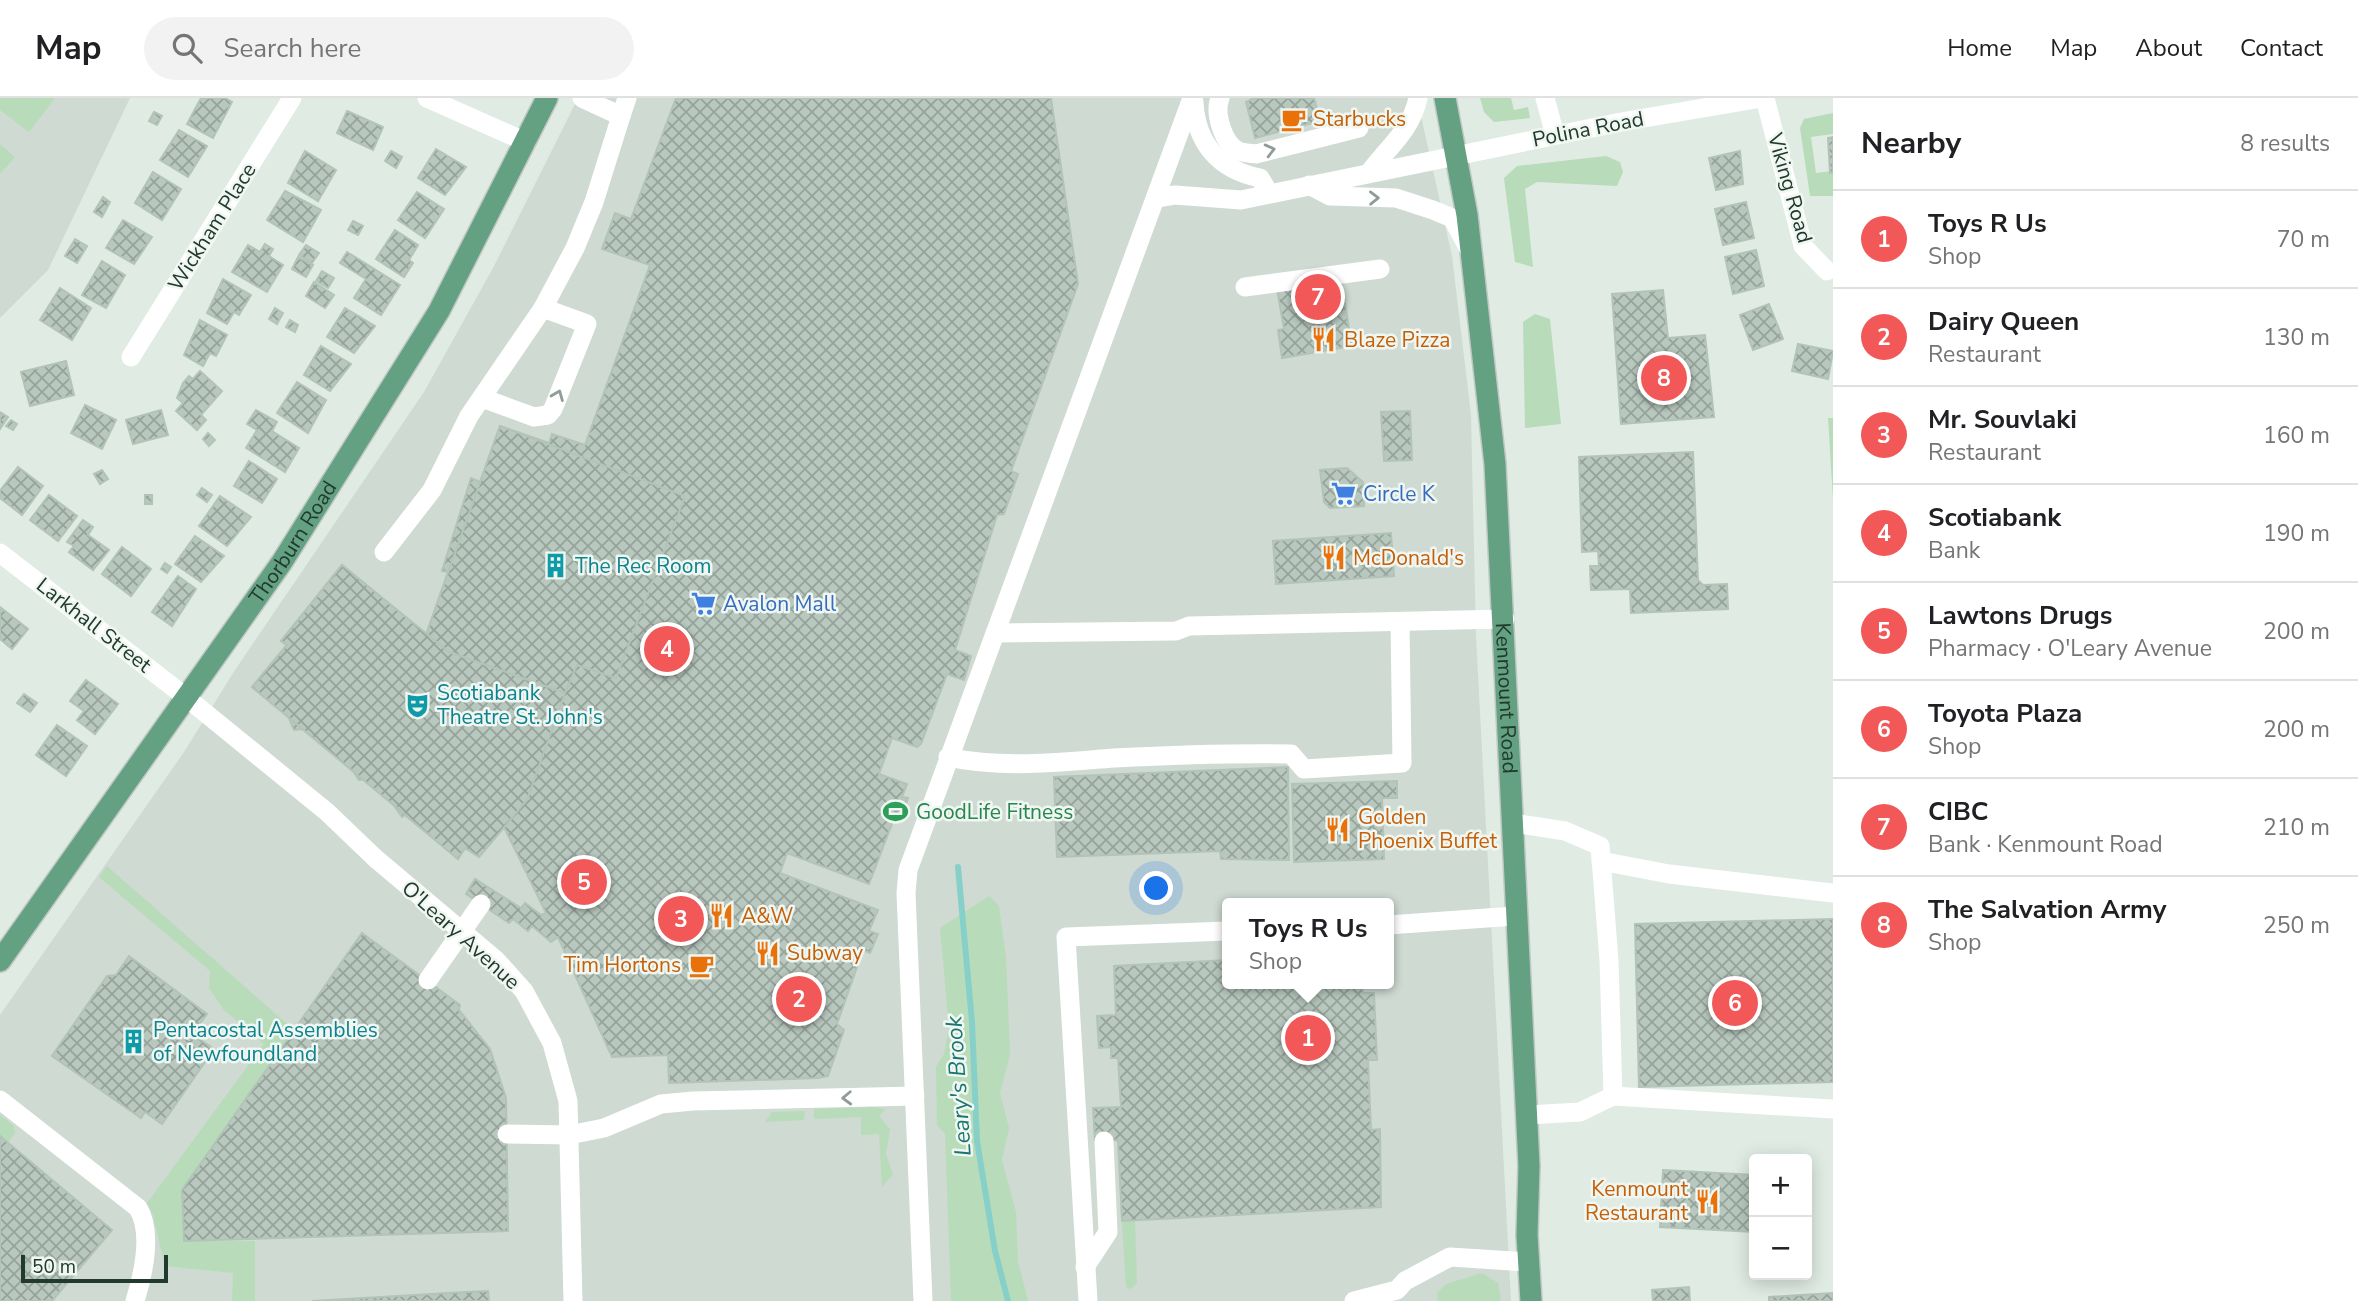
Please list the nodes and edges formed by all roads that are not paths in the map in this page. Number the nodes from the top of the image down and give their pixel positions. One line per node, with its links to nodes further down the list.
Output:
1 (292, 98): 25 (street, Wickham Place)
2 (427, 98): 14 (street)
3 (547, 98): 14 (main road, Thorburn Road)
4 (582, 98): 11 (street)
5 (1193, 98): 18 (street); 19 (street)
6 (1220, 98): 12 (street, one-way to 12)
7 (1418, 98): 16 (street)
8 (1445, 98): 15 (main road, Kenmount Road)
9 (1545, 98): 13 (street)
10 (1763, 98): 13 (street, Polina Road); 22 (street, Viking Road)
11 (624, 107): 24 (street)
12 (1359, 128)
13 (1555, 135): 15 (street, Polina Road)
14 (526, 142): 32 (main road, Thorburn Road)
15 (1455, 154): 16 (street, Polina Road); 20 (main road, Kenmount Road)
16 (1368, 173): 17 (street, Polina Road)
17 (1309, 185): 18 (street, Polina Road); 20 (street, one-way to 20)
18 (1269, 193): 19 (street, Polina Road)
19 (1156, 198): 31 (street)
20 (1471, 254): 29 (main road, Kenmount Road)
21 (1380, 269): 23 (street)
22 (1827, 271)
23 (1245, 287)
24 (543, 308): 26 (street); 26 (street, one-way to 24)
25 (131, 357)
26 (482, 398): 27 (street)
27 (384, 552)
28 (0, 553): 32 (street, Larkhall Street)
29 (1505, 620): 30 (street); 34 (main road, Kenmount Road)
30 (1400, 622): 31 (street); 33 (street)
31 (995, 633): 33 (street)
32 (187, 698): 41 (main road, Thorburn Road); 49 (street, O'Leary Avenue)
33 (948, 757): 43 (street)
34 (1514, 823): 35 (street); 38 (main road, Kenmount Road)
35 (1601, 861): 36 (street); 44 (street)
36 (1833, 893)
37 (481, 904): 42 (street, bridge)
38 (1515, 916): 39 (street); 47 (main road, Kenmount Road)
39 (1394, 925)
40 (1222, 931): 52 (street)
41 (0, 961)
42 (428, 980)
43 (915, 1096): 49 (street, one-way to 49); 55 (street)
44 (1613, 1096): 46 (street); 47 (street)
45 (0, 1100): 53 (street)
46 (1833, 1109)
47 (1527, 1115): 51 (main road, Kenmount Road)
48 (506, 1134): 49 (street)
49 (569, 1135): 54 (street, O'Leary Avenue)
50 (1104, 1141): 52 (street)
51 (1528, 1262): 57 (street); 58 (main road, Kenmount Road)
52 (1085, 1267): 56 (street)
53 (135, 1301)
54 (573, 1301)
55 (923, 1301)
56 (1088, 1301)
57 (1354, 1301)
58 (1531, 1301)

